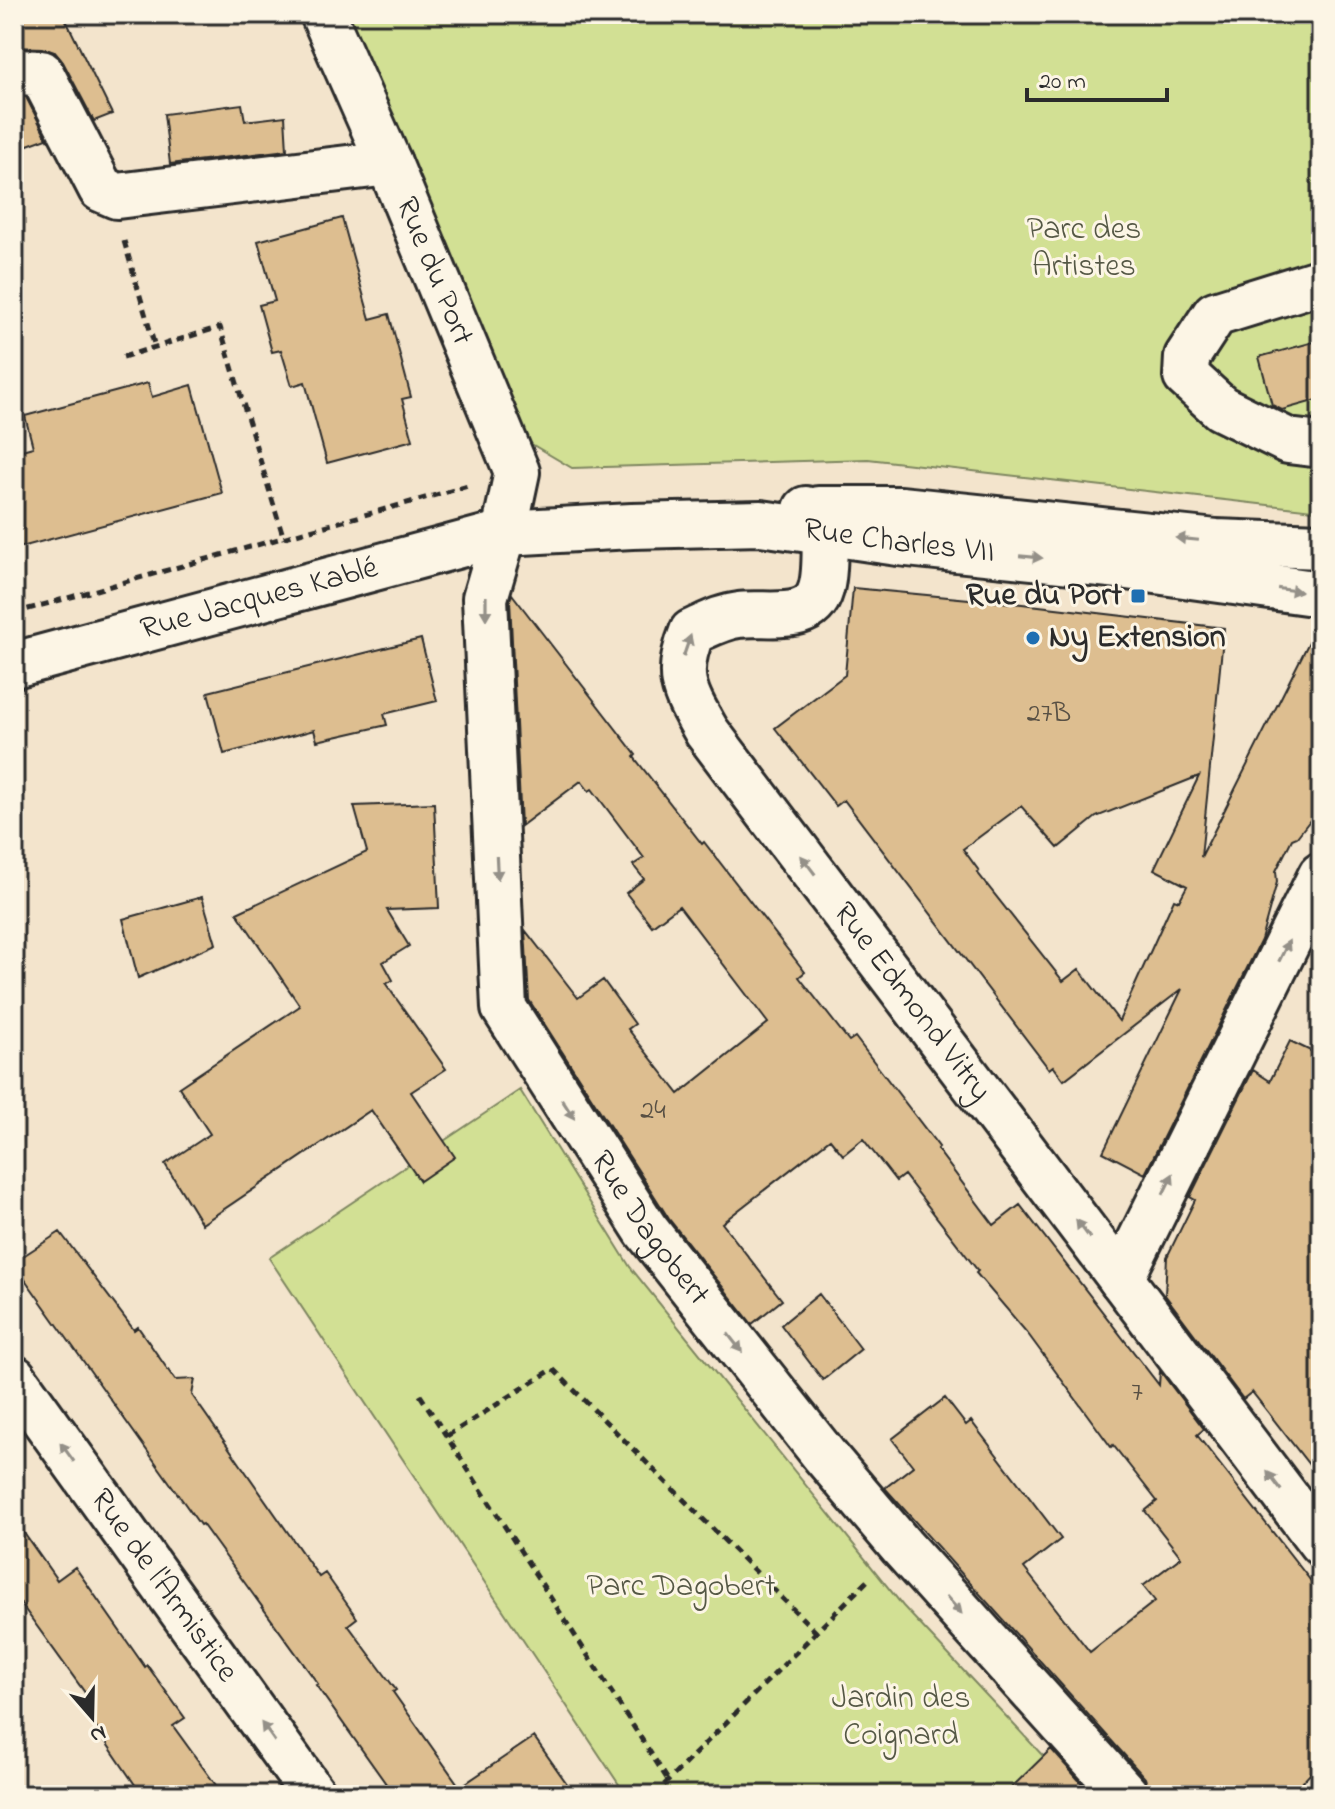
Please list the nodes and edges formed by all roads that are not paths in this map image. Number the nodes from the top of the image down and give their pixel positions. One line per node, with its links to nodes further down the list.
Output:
1 (323, 14): 3 (street, Rue du Port)
2 (14, 72): 3 (street)
3 (389, 163): 7 (street, Rue du Port)
4 (1321, 281): 5 (street)
5 (1321, 445)
6 (815, 521): 7 (street, Rue Charles VII); 8 (street, Rue Charles VII, one-way to 6); 9 (street, Rue Charles VII, one-way to 9); 12 (street, Rue Edmond Vitry, one-way to 6)
7 (504, 533): 10 (street, Rue Jacques Kablé); 16 (street, Rue Dagobert, one-way to 16)
8 (1321, 546)
9 (1321, 594)
10 (14, 665)
11 (1321, 875): 12 (street, one-way to 11)
12 (1121, 1279): 14 (street, Rue Edmond Vitry, one-way to 12)
13 (14, 1378): 15 (street, Rue de l'Armistice, one-way to 13)
14 (1321, 1543)
15 (314, 1795)
16 (1126, 1795)

